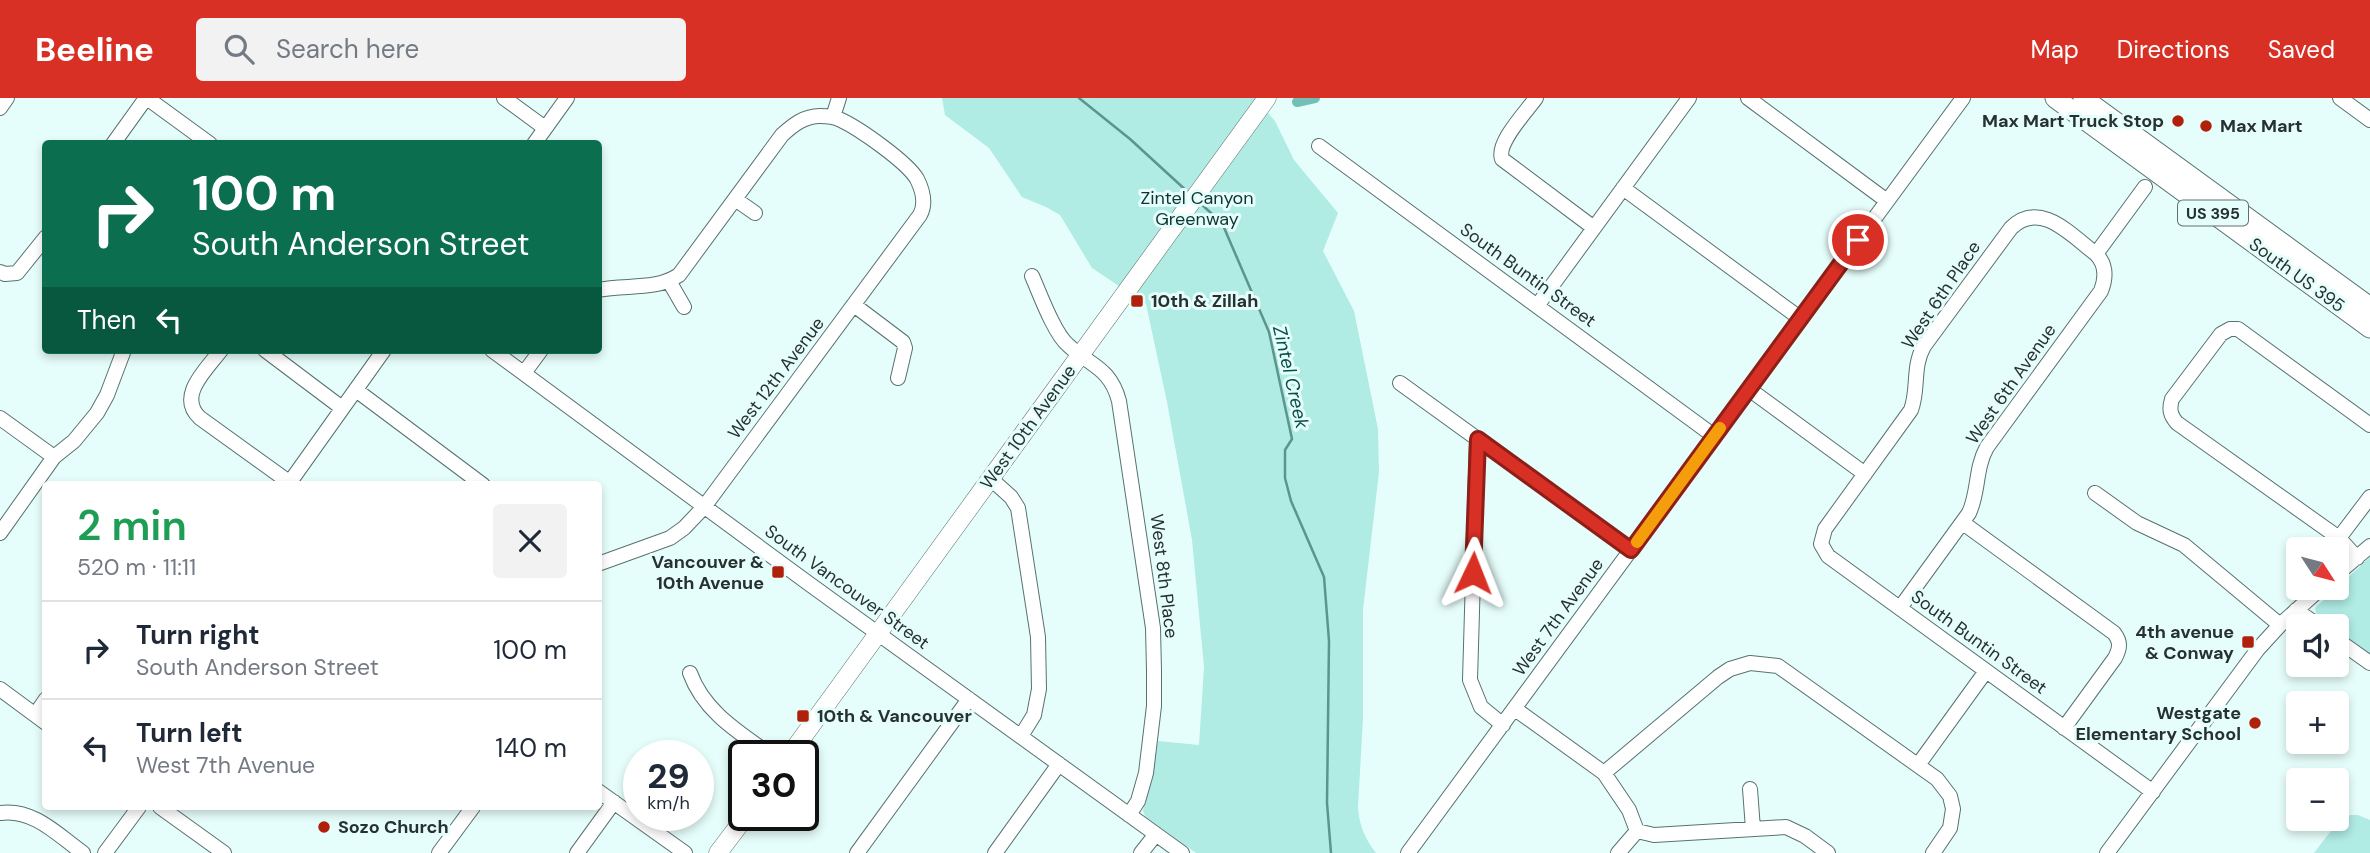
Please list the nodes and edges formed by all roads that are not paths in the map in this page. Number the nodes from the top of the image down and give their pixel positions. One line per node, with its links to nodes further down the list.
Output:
1 (7, 98): 14 (street)
2 (146, 98): 18 (street); 19 (street)
3 (504, 98): 17 (street)
4 (566, 98): 17 (street)
5 (839, 98): 15 (street)
6 (1536, 98): 27 (street)
7 (1689, 98): 23 (street)
8 (1748, 98): 25 (street)
9 (1963, 98): 25 (street, West 7th Avenue)
10 (2056, 98): 39 (highway, South US 395 / US 395)
11 (2083, 98): 37 (highway, South US 395 / US 395)
12 (2340, 98): 16 (street)
13 (1263, 103): 46 (main road, West 10th Avenue)
14 (0, 108)
15 (833, 117): 24 (street); 34 (street, West 12th Avenue)
16 (2370, 120)
17 (545, 128): 20 (street)
18 (116, 140)
19 (204, 140)
20 (537, 140)
21 (1320, 146): 35 (street, South Buntin Street)
22 (2145, 187): 29 (street)
23 (1623, 188): 27 (street); 38 (street)
24 (735, 199): 26 (street); 32 (street)
25 (1887, 201): 38 (street, West 7th Avenue)
26 (755, 213)
27 (1594, 228): 35 (street)
28 (42, 242): 30 (street)
29 (2096, 254): 58 (street, West 6th Place); 66 (street, West 6th Avenue)
30 (6, 273)
31 (1032, 276): 46 (street, West 8th Place)
32 (669, 281): 33 (street); 36 (street)
33 (602, 289)
34 (854, 305): 48 (street); 65 (street, West 12th Avenue)
35 (1537, 306): 55 (street, South Buntin Street)
36 (684, 307)
37 (2370, 307)
38 (1801, 319): 50 (street, West 7th Avenue)
39 (2370, 328)
40 (123, 354): 57 (street)
41 (218, 354): 60 (street)
42 (270, 354): 52 (street)
43 (381, 354): 51 (street)
44 (498, 354): 47 (street, South Vancouver Street)
45 (538, 354): 47 (street)
46 (1081, 354): 59 (main road, West 10th Avenue); 107 (street, West 8th Place)
47 (524, 373): 65 (street, South Vancouver Street)
48 (898, 378)
49 (1400, 383): 56 (street)
50 (1749, 389): 55 (street, West 7th Avenue); 58 (street)
51 (356, 390): 52 (street); 62 (street)
52 (342, 408): 61 (street)
53 (0, 418): 57 (street)
54 (2370, 425): 68 (street)
55 (1714, 436): 73 (street, West 7th Avenue)
56 (1478, 439): 73 (street); 91 (street)
57 (54, 457): 67 (street)
58 (1865, 474): 70 (street, West 6th Place)
59 (991, 479): 82 (main road, West 10th Avenue); 93 (street)
60 (287, 481)
61 (293, 481)
62 (478, 481)
63 (2095, 493): 81 (street)
64 (2370, 497): 69 (street)
65 (704, 507): 75 (street, West 12th Avenue); 82 (street, South Vancouver Street)
66 (1963, 523): 78 (street, West 6th Avenue); 92 (street)
67 (0, 533)
68 (2338, 537)
69 (2340, 537)
70 (1821, 544): 78 (street, South Buntin Street)
71 (2370, 546): 74 (street)
72 (2349, 549): 74 (street)
73 (1631, 550): 89 (street, West 7th Avenue)
74 (2357, 558): 76 (street)
75 (602, 563)
76 (2349, 564)
77 (2307, 600): 79 (street)
78 (1899, 608): 85 (street, South Buntin Street)
79 (2296, 610): 80 (street); 81 (street)
80 (2302, 614)
81 (2280, 625): 100 (street)
82 (878, 634): 88 (street, South Vancouver Street); 95 (main road, West 10th Avenue)
83 (2349, 648): 84 (street)
84 (2370, 663)
85 (1986, 671): 92 (street, South Buntin Street); 97 (street)
86 (690, 673): 94 (street)
87 (0, 689): 90 (street)
88 (969, 699): 93 (street, South Vancouver Street); 119 (street)
89 (1515, 709): 91 (street, West 7th Avenue); 98 (street)
90 (40, 719)
91 (1503, 725): 123 (street, West 7th Avenue)
92 (2064, 728): 100 (street, South Buntin Street)
93 (1021, 736): 96 (street, South Vancouver Street)
94 (750, 740)
95 (801, 740)
96 (1059, 764): 107 (street, South Vancouver Street); 120 (street)
97 (1918, 765): 98 (street); 126 (street)
98 (1604, 773): 110 (street)
99 (1750, 789): 108 (street)
100 (2152, 792): 127 (street)
101 (602, 794): 102 (street)
102 (614, 802): 116 (street); 117 (street)
103 (137, 810): 113 (street)
104 (164, 810): 114 (street)
105 (471, 810): 115 (street)
106 (0, 813): 112 (street)
107 (1129, 815): 111 (street, South Vancouver Street)
108 (1753, 829): 110 (street); 125 (street)
109 (735, 831): 118 (main road)
110 (1637, 831): 124 (street)
111 (1156, 834): 121 (street); 122 (street, South Vancouver Street)
112 (83, 853)
113 (105, 853)
114 (224, 853)
115 (439, 853)
116 (577, 853)
117 (685, 853)
118 (718, 853)
119 (858, 853)
120 (995, 853)
121 (1141, 853)
122 (1181, 853)
123 (1408, 853)
124 (1618, 853)
125 (1828, 853)
126 (1933, 853)
127 (2107, 853)

